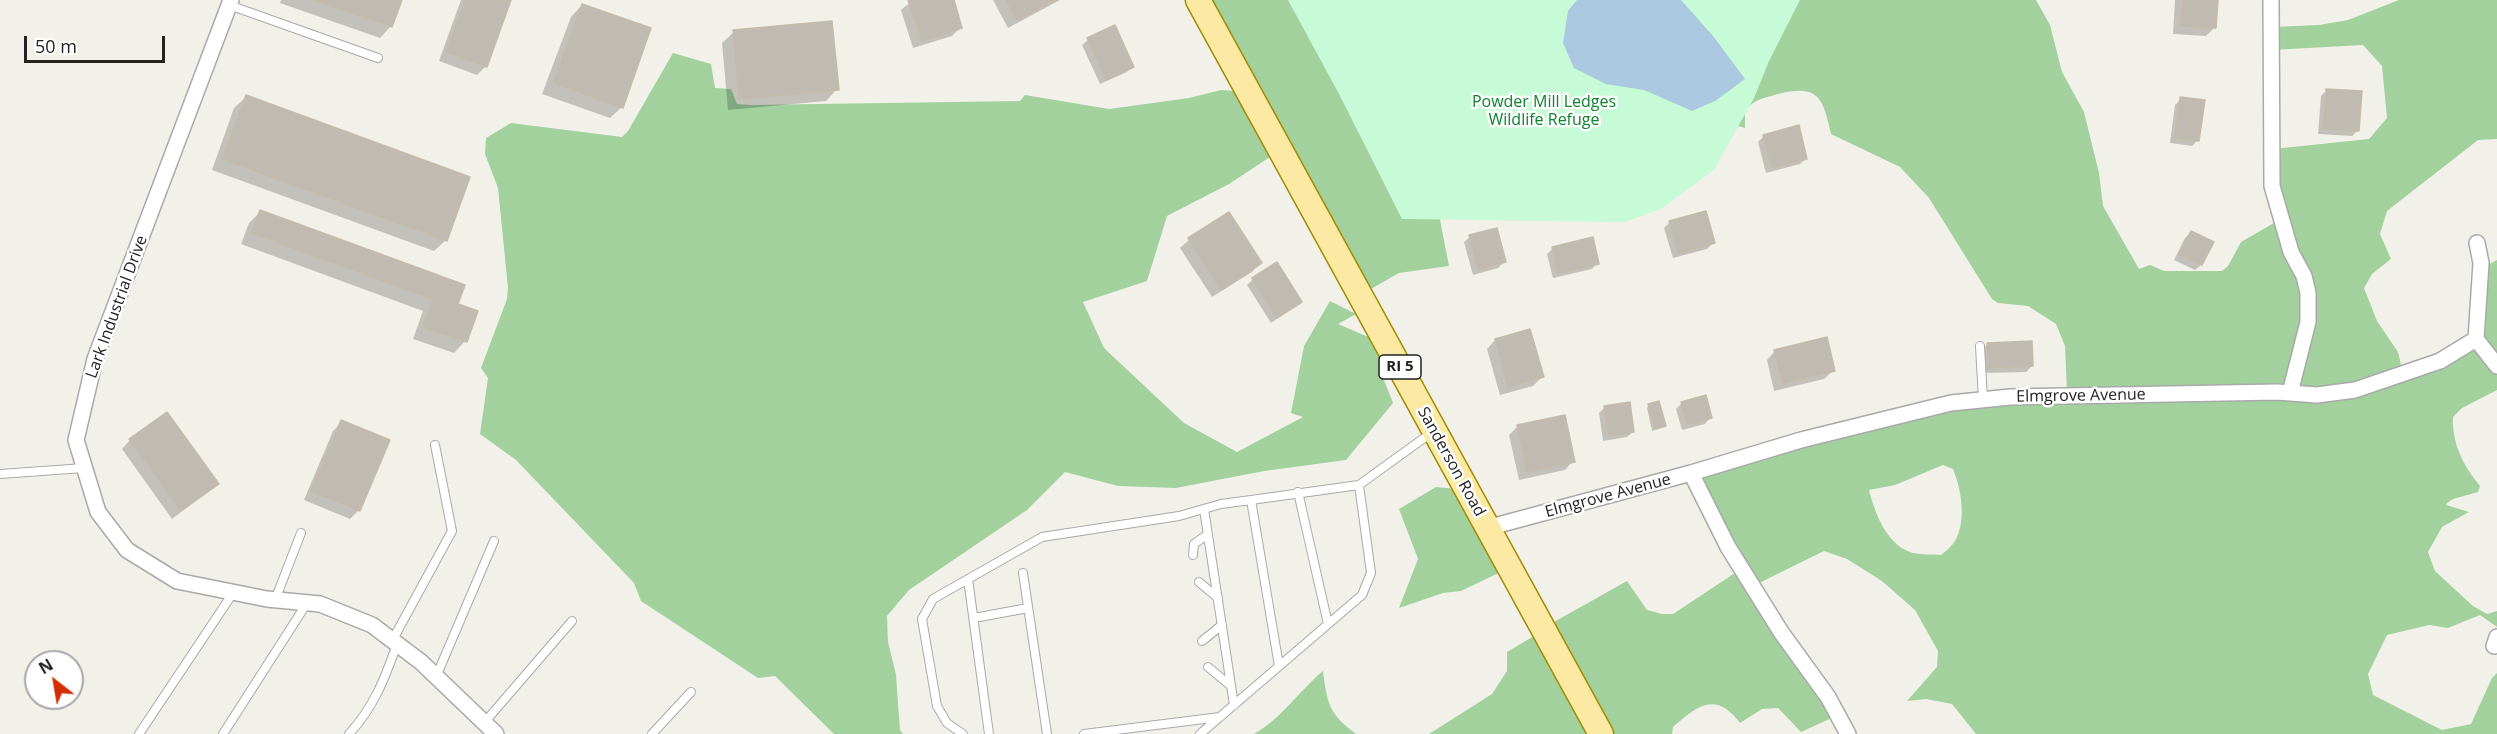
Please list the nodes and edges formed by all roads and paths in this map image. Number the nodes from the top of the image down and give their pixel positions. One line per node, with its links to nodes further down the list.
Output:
1 (1198, 0): 11 (main road, Sanderson Road / RI 5)
2 (2271, 0): 9 (street)
3 (230, 3): 4 (lane); 13 (street, Lark Industrial Drive)
4 (378, 58)
5 (2477, 243): 6 (street)
6 (2476, 339): 8 (street); 9 (street, Elmgrove Avenue)
7 (1980, 346): 10 (lane)
8 (2497, 366)
9 (2290, 393): 10 (street, Elmgrove Avenue)
10 (1983, 400): 14 (street, Elmgrove Avenue)
11 (1434, 430): 16 (lane); 20 (main road, Sanderson Road / RI 5)
12 (435, 445): 38 (lane)
13 (84, 468): 15 (lane); 28 (street, Lark Industrial Drive)
14 (1691, 473): 20 (street, Elmgrove Avenue); 58 (street)
15 (0, 474)
16 (1359, 485): 17 (lane); 35 (lane)
17 (1298, 492): 18 (lane); 35 (lane)
18 (1251, 500): 19 (lane); 39 (lane)
19 (1204, 509): 22 (lane); 26 (lane)
20 (1487, 528): 57 (main road, Sanderson Road / RI 5)
21 (301, 533): 30 (lane)
22 (1208, 534): 24 (lane); 29 (lane)
23 (494, 542): 41 (lane)
24 (1193, 555)
25 (1023, 573): 32 (lane)
26 (968, 579): 33 (lane); 52 (lane)
27 (1199, 582): 29 (lane)
28 (233, 593): 30 (street, Lark Industrial Drive); 47 (lane)
29 (1218, 598): 36 (lane)
30 (275, 600): 31 (street, Lark Industrial Drive)
31 (307, 603): 38 (street, Lark Industrial Drive); 48 (lane)
32 (1028, 608): 33 (lane); 54 (lane)
33 (974, 618): 53 (lane)
34 (572, 621): 46 (lane)
35 (1328, 624): 39 (lane)
36 (1222, 625): 37 (lane); 42 (lane)
37 (1202, 641)
38 (395, 642): 41 (street, Lark Industrial Drive); 49 (lane)
39 (1279, 666): 44 (lane)
40 (1208, 667): 42 (lane)
41 (436, 677): 46 (street, Lark Industrial Drive)
42 (1231, 686): 44 (lane)
43 (691, 692): 51 (lane)
44 (1234, 705): 45 (lane)
45 (1220, 717): 55 (lane); 56 (lane)
46 (484, 723): 50 (street, Lark Industrial Drive)
47 (139, 734)
48 (223, 734)
49 (349, 734)
50 (495, 734)
51 (652, 734)
52 (963, 734)
53 (989, 734)
54 (1047, 734)
55 (1084, 734)
56 (1200, 734)
57 (1601, 734)
58 (1848, 734)

